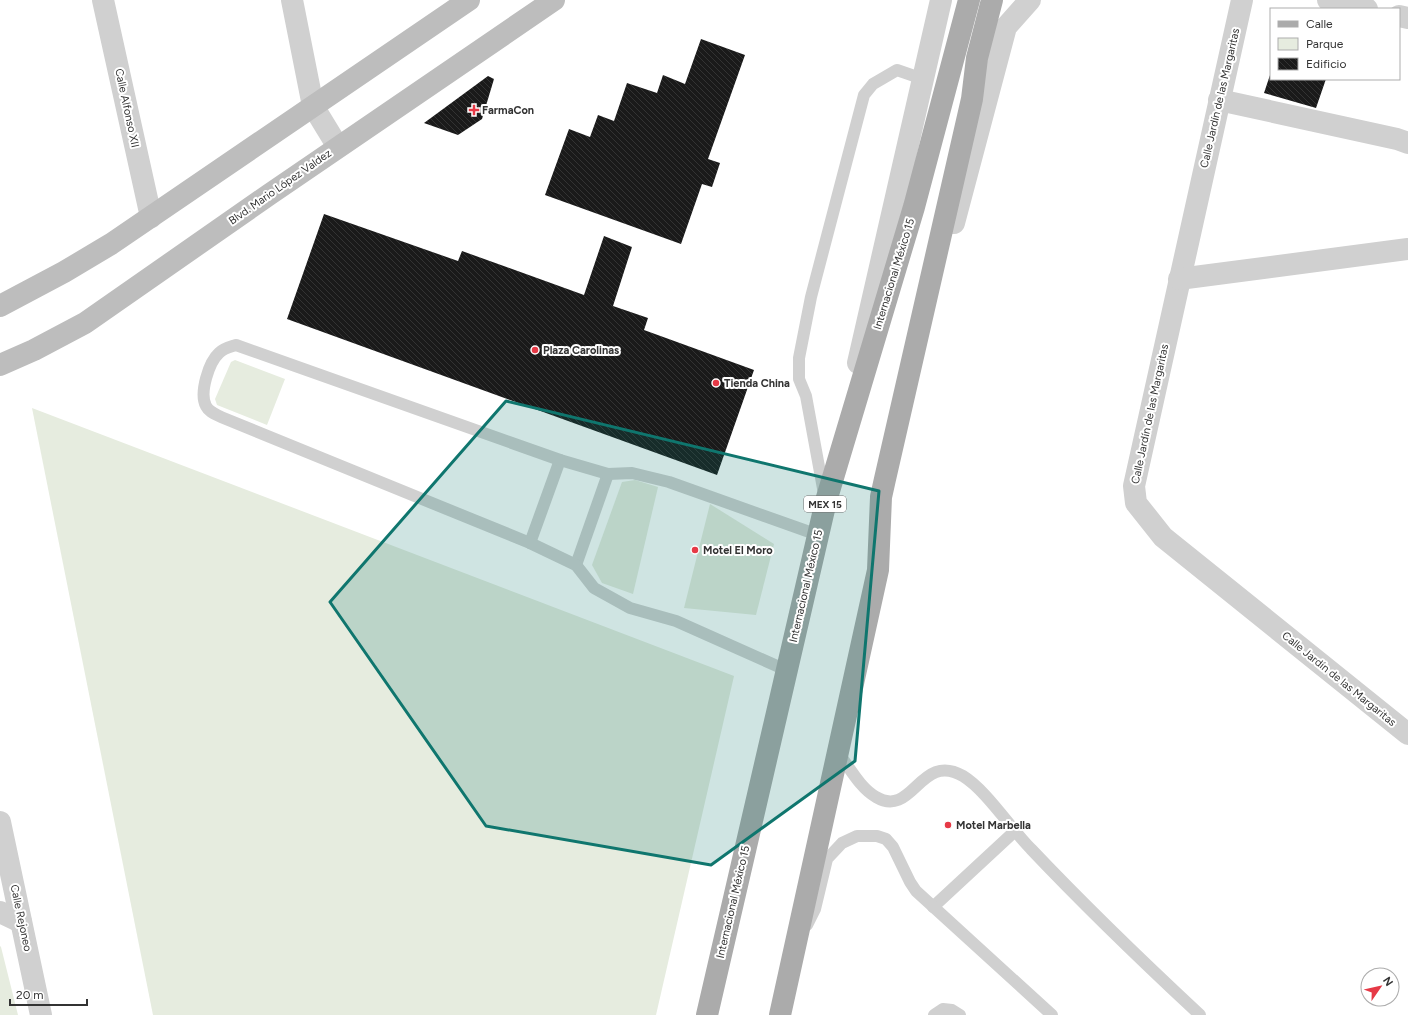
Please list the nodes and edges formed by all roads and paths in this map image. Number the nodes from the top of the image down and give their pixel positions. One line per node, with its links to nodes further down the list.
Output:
1 (103, 0): 19 (street, Calle Alfonso XII)
2 (292, 0): 16 (street)
3 (469, 0): 16 (main road)
4 (554, 0): 18 (main road, Blvd. Mario López Valdez)
5 (941, 0): 14 (street)
6 (969, 0): 27 (main road, Internacional México 15 / MEX 15)
7 (992, 0): 26 (main road)
8 (1012, 0): 13 (street)
9 (1030, 0): 13 (street)
10 (1242, 0): 15 (street, Calle Jardín de las Margaritas)
11 (1328, 0): 12 (street)
12 (1363, 8)
13 (1006, 27): 26 (street)
14 (923, 79): 27 (street); 27 (lane)
15 (1220, 100): 17 (street); 21 (street, Calle Jardín de las Margaritas)
16 (313, 106): 18 (street); 19 (main road)
17 (1408, 143)
18 (338, 147): 23 (main road, Blvd. Mario López Valdez)
19 (151, 217): 22 (main road)
20 (1408, 249): 21 (street)
21 (1179, 279): 32 (street, Calle Jardín de las Margaritas)
22 (0, 306)
23 (0, 365)
24 (560, 460): 25 (lane); 29 (lane); 29 (lane)
25 (608, 474): 28 (lane); 30 (lane)
26 (885, 479): 33 (main road)
27 (826, 501): 28 (main road, Internacional México 15 / MEX 15)
28 (818, 535): 31 (main road, Internacional México 15 / MEX 15)
29 (530, 543): 30 (lane)
30 (576, 565): 31 (lane)
31 (786, 670): 41 (main road, Internacional México 15 / MEX 15)
32 (1408, 734)
33 (838, 754): 35 (lane); 39 (main road)
34 (1, 828): 38 (street, Calle Rejoneo)
35 (1014, 832): 36 (lane); 46 (lane)
36 (933, 907): 39 (lane); 45 (lane)
37 (0, 912): 38 (street)
38 (22, 922): 40 (street, Calle Rejoneo)
39 (795, 949): 42 (main road)
40 (41, 1015)
41 (707, 1015)
42 (780, 1015)
43 (934, 1015): 44 (lane)
44 (960, 1015)
45 (1052, 1015)
46 (1200, 1015)

